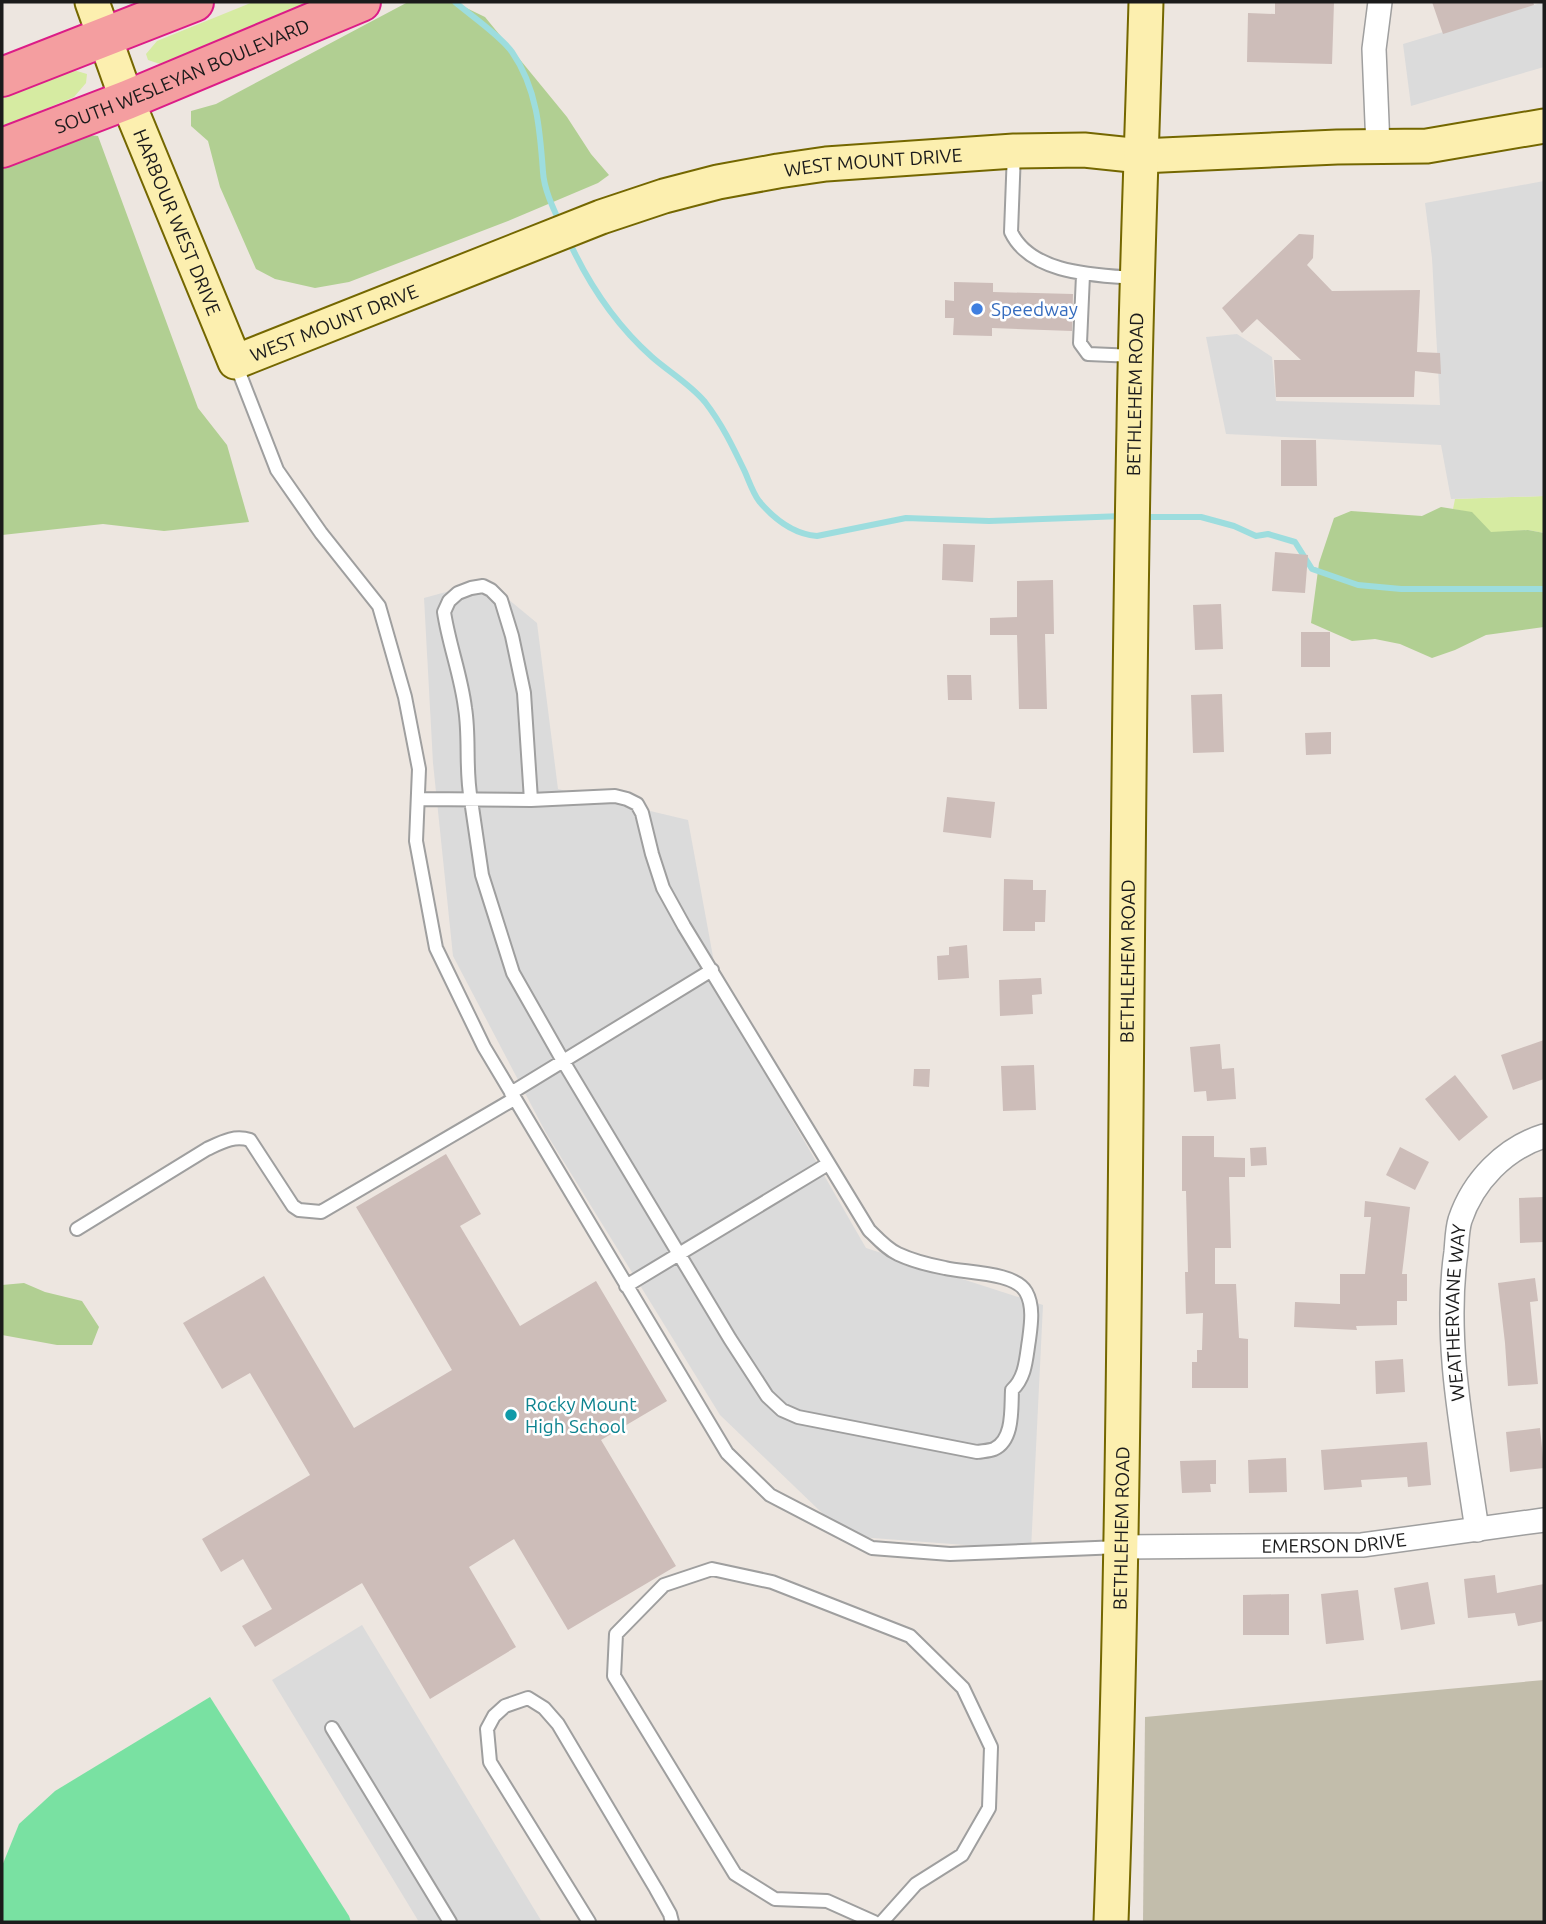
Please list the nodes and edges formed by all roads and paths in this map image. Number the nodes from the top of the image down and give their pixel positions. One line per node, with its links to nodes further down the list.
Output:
1 (194, 2): 5 (highway)
2 (361, 2): 7 (highway, SOUTH WESLEYAN BOULEVARD)
3 (1146, 2): 12 (main road, BETHLEHEM ROAD)
4 (1380, 2): 9 (street)
5 (98, 19): 6 (highway); 7 (main road, HARBOUR WEST DRIVE)
6 (2, 77)
7 (127, 100): 10 (highway, SOUTH WESLEYAN BOULEVARD); 16 (main road, HARBOUR WEST DRIVE)
8 (1544, 126): 9 (main road, WEST MOUNT DRIVE)
9 (1377, 147): 12 (main road, WEST MOUNT DRIVE)
10 (2, 148)
11 (1014, 151): 12 (main road, WEST MOUNT DRIVE); 13 (lane); 16 (main road, WEST MOUNT DRIVE)
12 (1141, 156): 14 (main road, BETHLEHEM ROAD)
13 (1083, 275): 14 (lane); 15 (lane)
14 (1138, 278): 15 (main road, BETHLEHEM ROAD)
15 (1136, 356): 30 (main road, BETHLEHEM ROAD)
16 (235, 362): 17 (lane)
17 (418, 799): 18 (lane); 22 (lane)
18 (471, 800): 19 (lane); 19 (lane); 21 (lane)
19 (531, 800): 20 (lane)
20 (712, 970): 21 (lane); 24 (lane)
21 (563, 1062): 22 (lane); 26 (lane)
22 (512, 1096): 25 (lane); 27 (lane)
23 (1544, 1136): 29 (street, WEATHERVANE WAY)
24 (828, 1164): 26 (lane); 26 (lane)
25 (77, 1228)
26 (680, 1254): 27 (lane)
27 (626, 1286): 30 (lane)
28 (1544, 1520): 29 (street, EMERSON DRIVE)
29 (1477, 1530): 30 (street, EMERSON DRIVE)
30 (1120, 1548): 37 (main road, BETHLEHEM ROAD)
31 (332, 1728): 32 (lane)
32 (450, 1922)
33 (589, 1922): 34 (lane)
34 (672, 1922)
35 (874, 1922): 36 (lane)
36 (882, 1922)
37 (1111, 1922)

